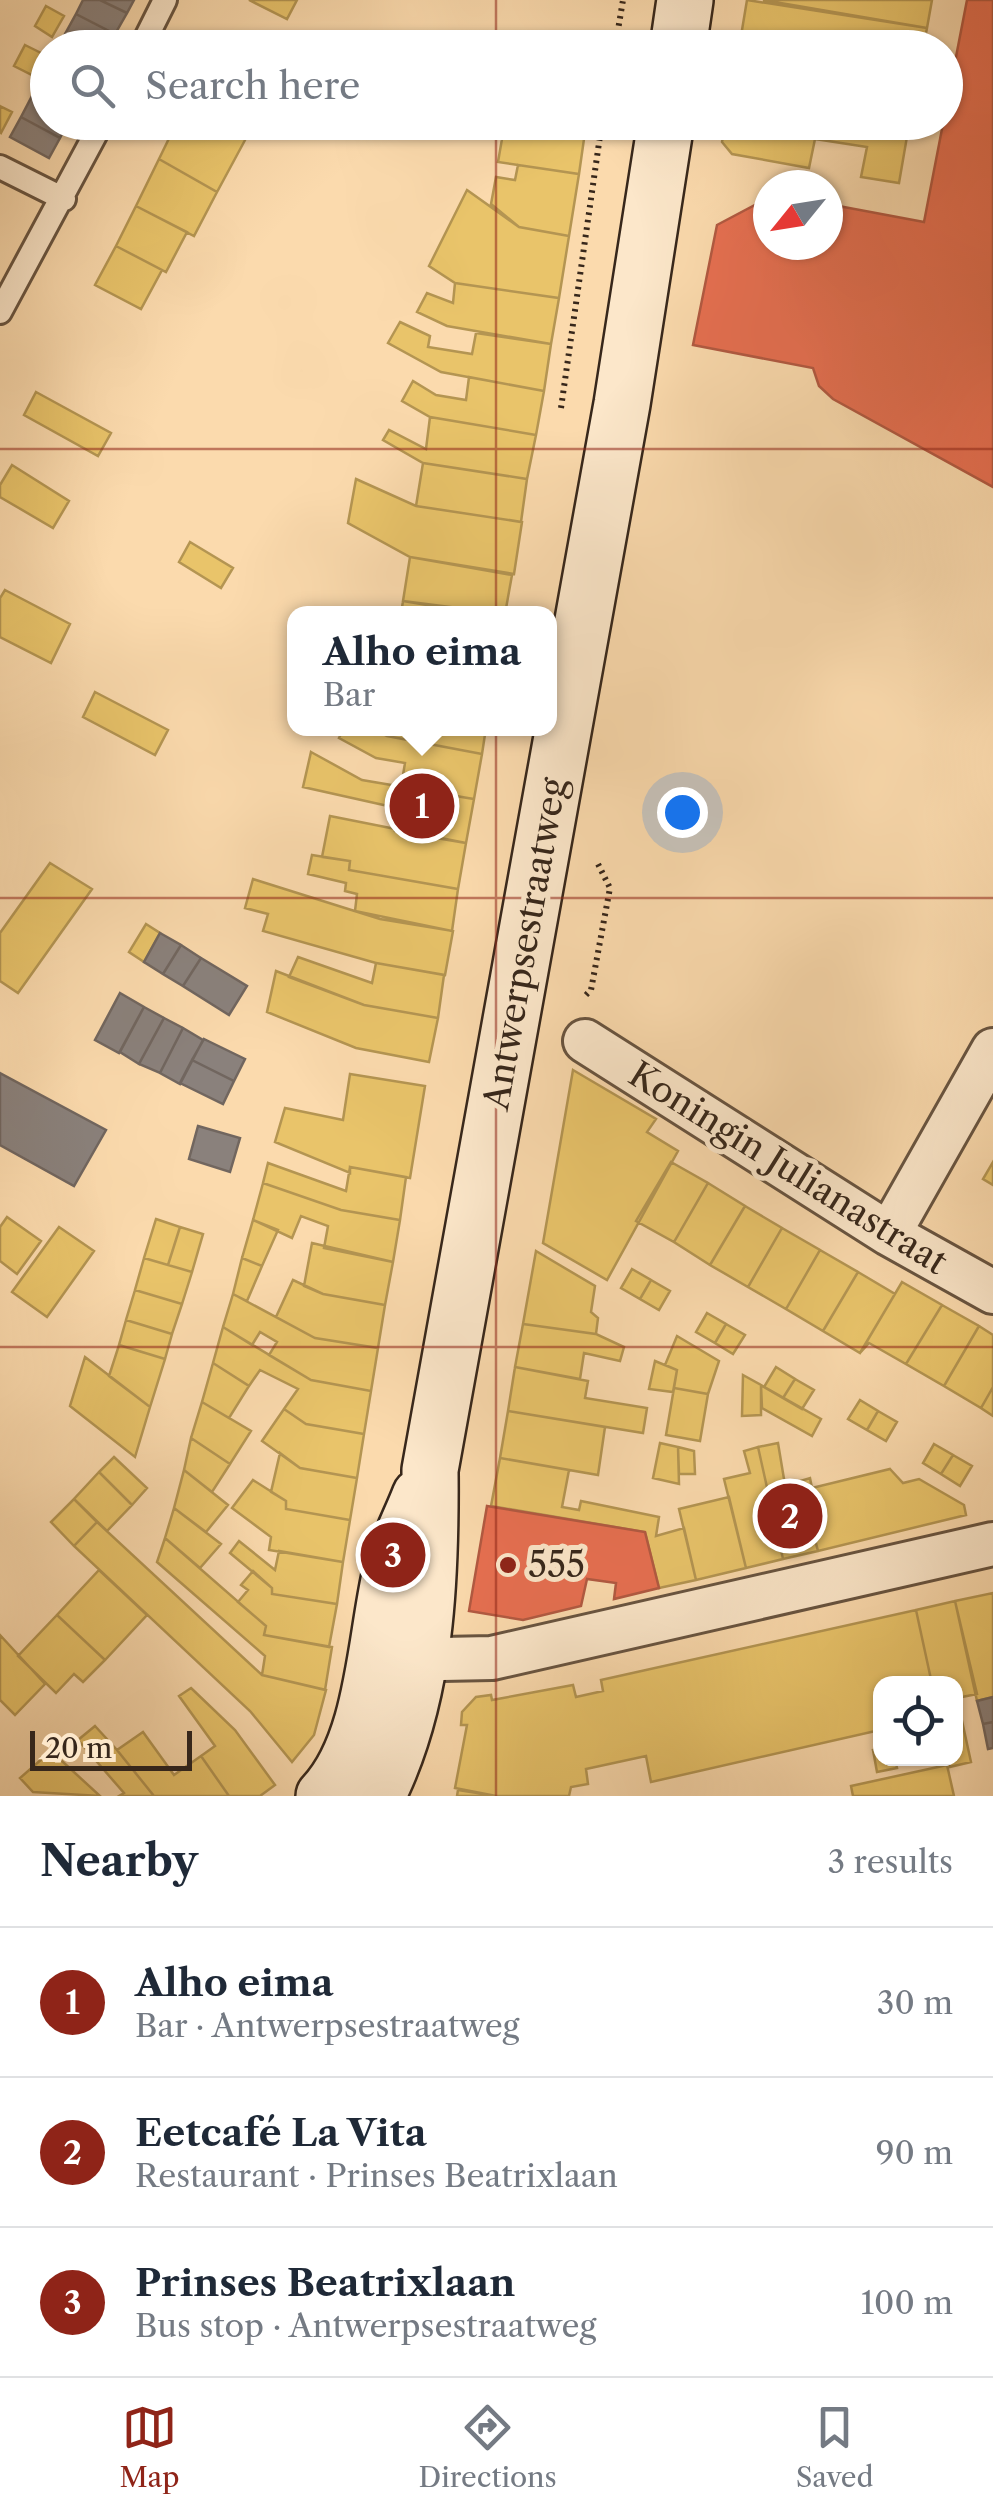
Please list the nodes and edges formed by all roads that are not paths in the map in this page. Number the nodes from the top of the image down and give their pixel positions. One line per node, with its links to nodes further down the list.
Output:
1 (165, 0): 3 (lane)
2 (685, 0): 4 (street)
3 (150, 30)
4 (681, 30)
5 (93, 140): 8 (lane)
6 (663, 140): 15 (street, Antwerpsestraatweg)
7 (0, 167): 8 (lane)
8 (64, 198): 9 (lane)
9 (0, 312)
10 (584, 1042): 12 (street, Koningin Julianastraat)
11 (993, 1050): 12 (street)
12 (890, 1234): 13 (street, Koningin Julianastraat)
13 (993, 1292)
14 (993, 1544): 15 (street)
15 (397, 1652): 16 (street, Antwerpsestraatweg); 17 (street, Antwerpsestraatweg)
16 (324, 1796)
17 (378, 1796)

